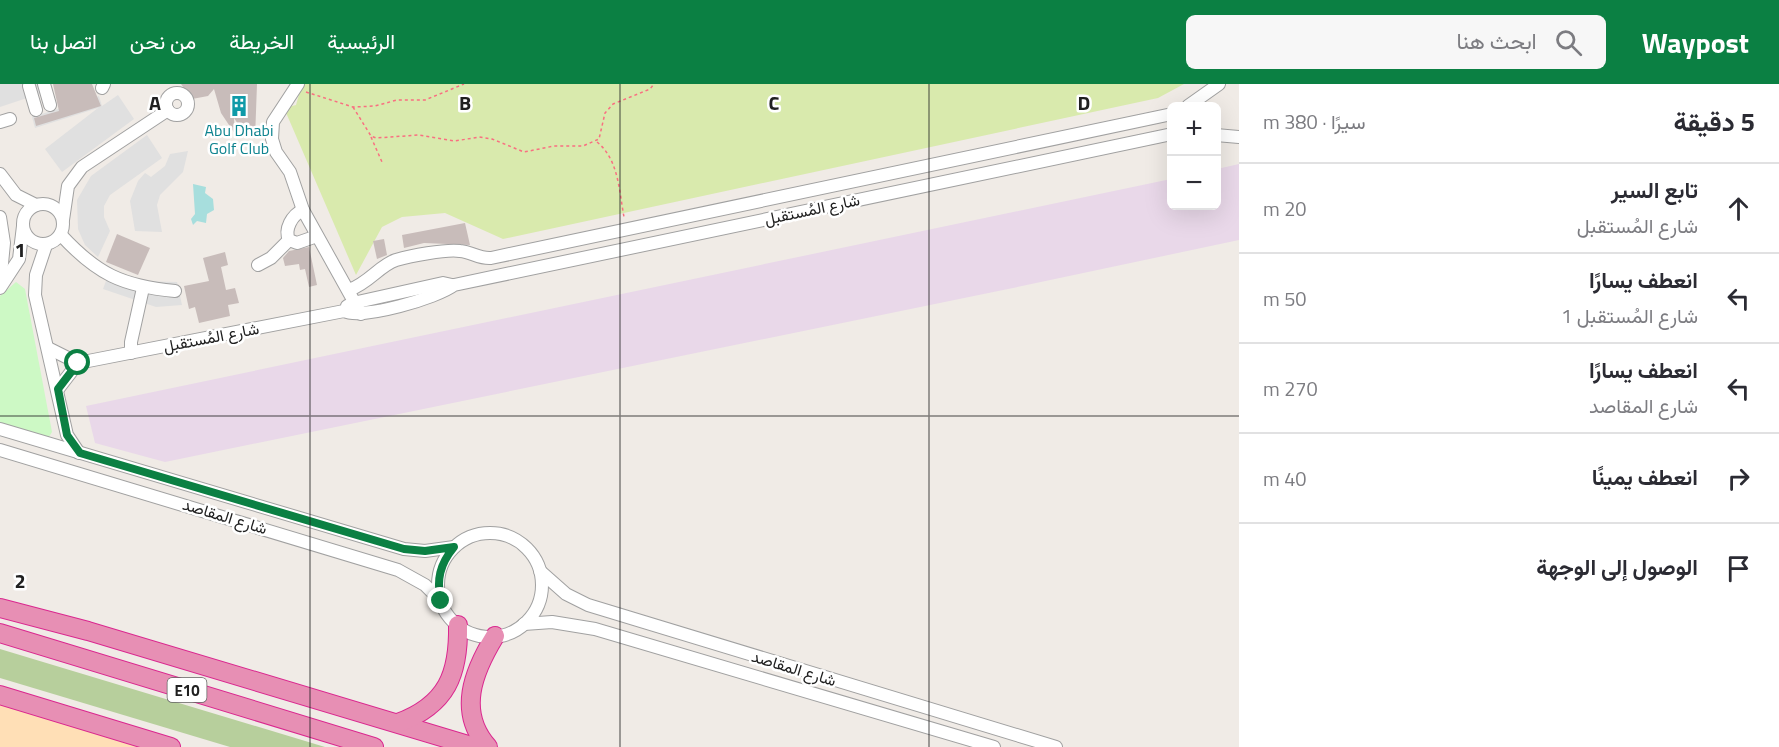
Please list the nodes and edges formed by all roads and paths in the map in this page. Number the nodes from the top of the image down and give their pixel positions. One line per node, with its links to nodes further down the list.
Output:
1 (44, 84): 9 (street)
2 (464, 84): 10 (path)
3 (654, 84): 18 (path)
4 (1219, 84): 8 (street)
5 (29, 86): 11 (street)
6 (297, 86): 10 (path); 23 (street)
7 (168, 89): 12 (street); 12 (street)
8 (1194, 102)
9 (50, 105)
10 (353, 107): 16 (path)
11 (36, 110)
12 (168, 110): 21 (street)
13 (1167, 115): 27 (street)
14 (1167, 135): 35 (street, شارع المُستقبل)
15 (1221, 135): 17 (street)
16 (371, 136): 18 (path); 19 (path)
17 (1239, 137)
18 (596, 142): 27 (path)
19 (382, 162)
20 (0, 174): 22 (street)
21 (68, 186): 22 (street); 25 (street)
22 (39, 205): 25 (street); 26 (street)
23 (303, 210): 29 (street); 30 (street)
24 (0, 217): 36 (street)
25 (63, 220): 28 (street)
26 (23, 226): 31 (street); 33 (street)
27 (627, 230): 38 (street)
28 (61, 235): 31 (street); 37 (street)
29 (317, 236): 30 (street); 38 (street)
30 (289, 240): 32 (street)
31 (46, 245): 34 (street)
32 (258, 265)
33 (14, 269): 34 (street); 36 (street)
34 (36, 275): 41 (street)
35 (454, 285): 40 (street, شارع المُستقبل); 40 (street, شارع المُستقبل)
36 (0, 286)
37 (143, 288): 39 (street); 42 (street)
38 (349, 290): 40 (street)
39 (175, 291)
40 (349, 307): 42 (street, شارع المُستقبل)
41 (48, 348): 43 (street); 44 (street)
42 (131, 353): 43 (street, شارع المُستقبل)
43 (78, 363): 44 (street)
44 (58, 389): 47 (street)
45 (0, 429): 47 (street, شارع المقاصد)
46 (0, 450): 50 (street, شارع المقاصد)
47 (80, 453): 48 (street, شارع المقاصد)
48 (454, 547): 49 (street); 50 (street)
49 (540, 571): 52 (street); 63 (street, شارع المقاصد)
50 (441, 601): 53 (street)
51 (0, 608): 57 (highway)
52 (524, 624): 55 (street); 62 (street, شارع المقاصد)
53 (458, 625): 55 (street); 57 (highway)
54 (0, 633): 59 (highway, E10)
55 (495, 636): 61 (highway)
56 (0, 695): 58 (highway)
57 (398, 723): 60 (highway)
58 (171, 747)
59 (374, 747)
60 (476, 747)
61 (488, 747)
62 (994, 747)
63 (1056, 747)

